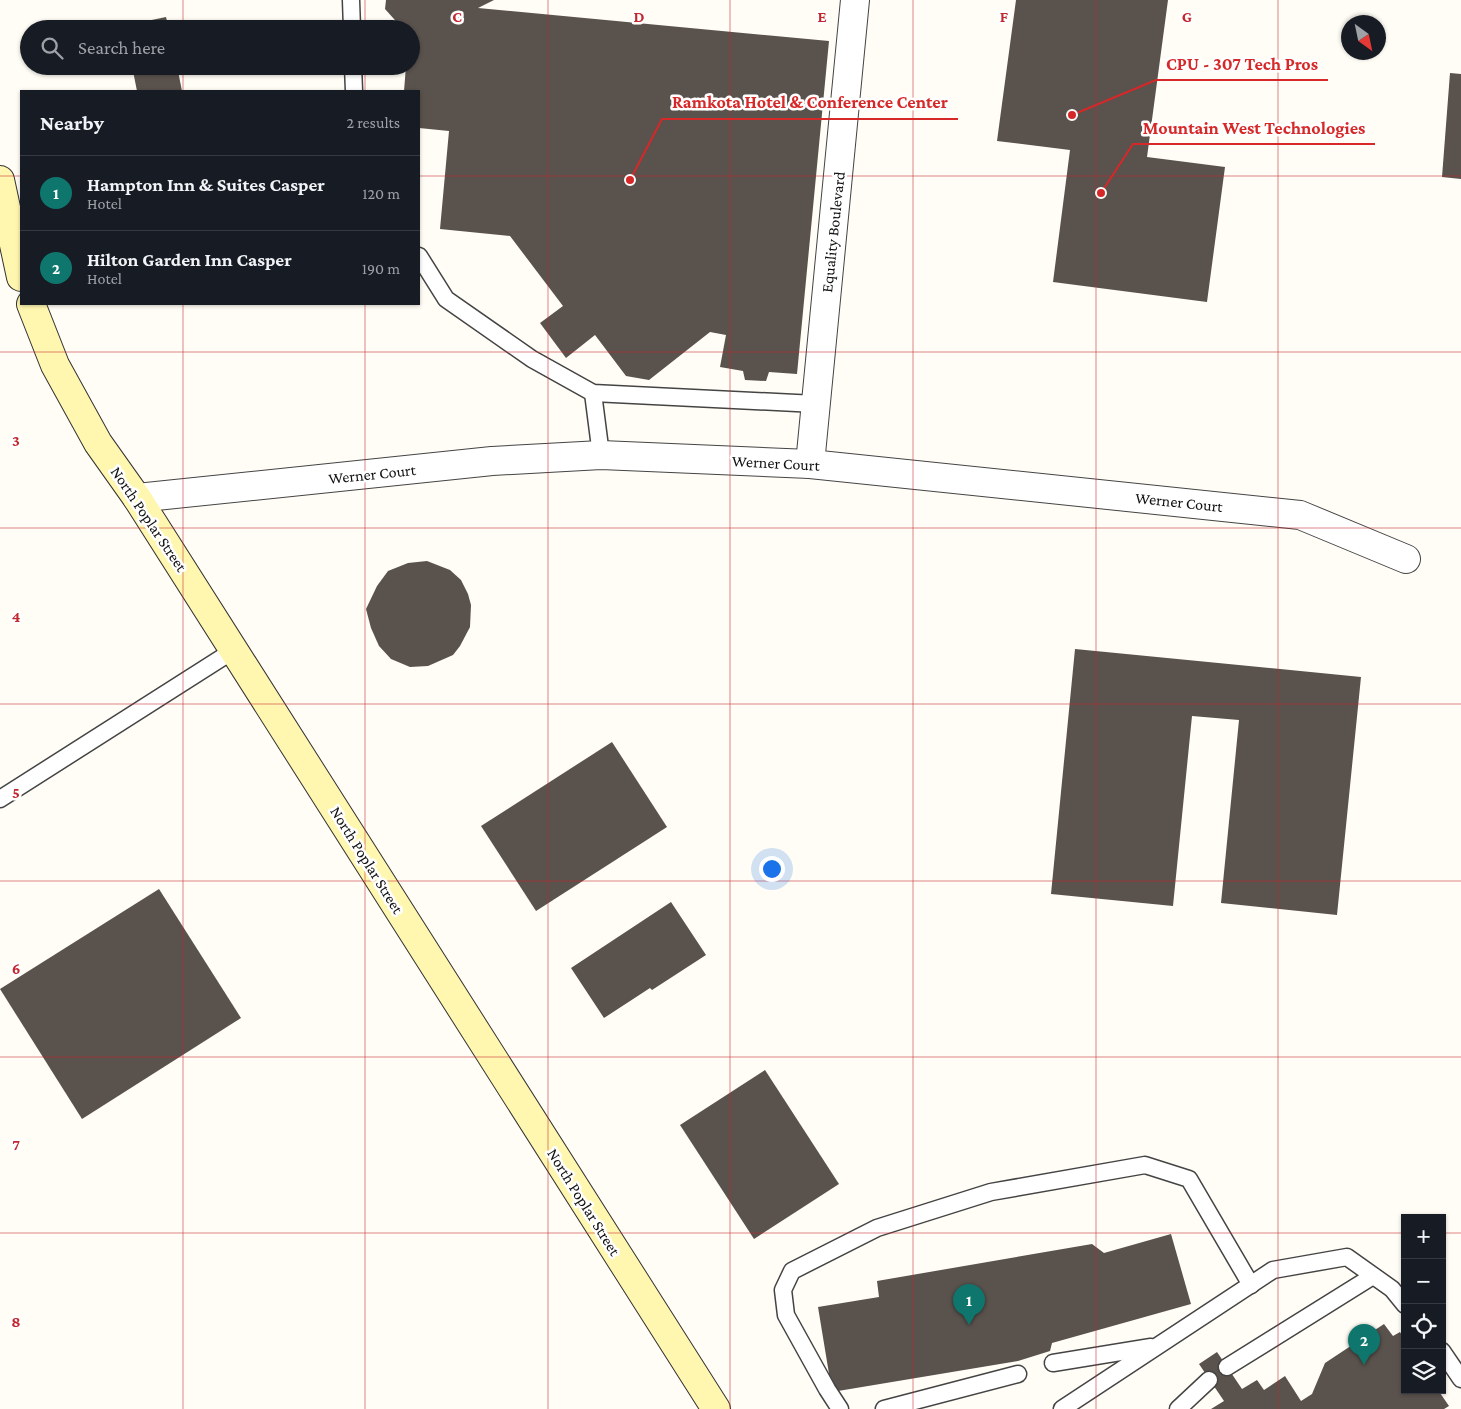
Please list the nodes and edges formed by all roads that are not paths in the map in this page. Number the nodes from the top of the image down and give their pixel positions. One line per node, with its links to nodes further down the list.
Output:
1 (351, 0): 3 (lane)
2 (856, 0): 11 (street, Equality Boulevard)
3 (352, 20)
4 (353, 75): 5 (lane)
5 (354, 90)
6 (0, 180): 8 (main road)
7 (420, 258): 10 (lane)
8 (20, 272)
9 (31, 305): 14 (main road, North Poplar Street)
10 (593, 392): 11 (lane); 12 (lane)
11 (816, 404): 13 (street, Equality Boulevard)
12 (601, 455): 13 (street, Werner Court); 14 (street, Werner Court)
13 (810, 464): 15 (street, Werner Court)
14 (137, 498): 16 (main road, North Poplar Street)
15 (1406, 559)
16 (234, 650): 17 (lane); 28 (main road, North Poplar Street)
17 (0, 799)
18 (1373, 1276): 19 (lane); 20 (lane); 24 (lane)
19 (1251, 1285): 21 (lane); 29 (lane)
20 (1404, 1304)
21 (1158, 1346): 23 (lane); 31 (lane)
22 (1446, 1357): 26 (lane)
23 (1053, 1363)
24 (1227, 1367)
25 (1018, 1374): 30 (lane)
26 (1461, 1378)
27 (1209, 1380): 32 (lane)
28 (716, 1409)
29 (840, 1409)
30 (884, 1409)
31 (1062, 1409)
32 (1178, 1409)

